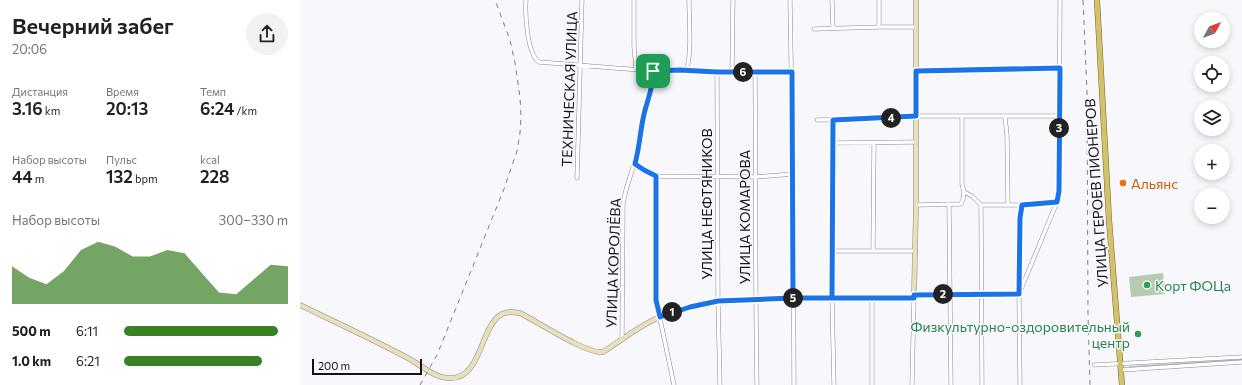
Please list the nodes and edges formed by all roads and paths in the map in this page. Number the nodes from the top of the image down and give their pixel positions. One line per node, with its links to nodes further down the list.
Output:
1 (526, 0): 16 (street)
2 (582, 0): 16 (street, ТЕХНИЧЕСКАЯ УЛИЦА)
3 (634, 0): 18 (street)
4 (689, 0): 19 (street)
5 (733, 0): 23 (street)
6 (790, 0): 25 (street)
7 (832, 0): 14 (street)
8 (879, 0): 12 (street)
9 (916, 0): 13 (street)
10 (1060, 0): 17 (street)
11 (1097, 0): 65 (main road, УЛИЦА ГЕРОЕВ ПИОНЕРОВ)
12 (879, 27): 13 (street); 14 (street)
13 (916, 27): 21 (street)
14 (832, 28): 15 (street)
15 (814, 30)
16 (581, 64): 18 (street); 40 (street, ТЕХНИЧЕСКАЯ УЛИЦА)
17 (1060, 68): 21 (street); 29 (street)
18 (636, 70): 20 (street)
19 (687, 70): 20 (street); 22 (street)
20 (653, 71): 35 (street, УЛИЦА КОРОЛЁВА)
21 (916, 71): 26 (street)
22 (717, 72): 23 (street); 38 (street, УЛИЦА НЕФТЯНИКОВ)
23 (732, 72): 24 (street)
24 (754, 72): 25 (street); 39 (street, УЛИЦА КОМАРОВА)
25 (792, 72): 36 (street)
26 (916, 116): 27 (street); 31 (street); 32 (street)
27 (962, 116): 28 (street); 41 (street)
28 (1005, 116): 29 (street); 46 (street)
29 (1059, 116): 42 (street)
30 (817, 120): 31 (street)
31 (833, 120): 33 (street)
32 (916, 142): 34 (street); 44 (street)
33 (833, 143): 34 (street); 48 (street)
34 (874, 143): 49 (street)
35 (635, 164): 37 (street); 62 (street, УЛИЦА КОРОЛЁВА)
36 (793, 174): 39 (street); 55 (street)
37 (656, 176): 38 (street); 61 (street)
38 (718, 176): 39 (street); 59 (street, УЛИЦА НЕФТЯНИКОВ)
39 (756, 177): 58 (street, УЛИЦА КОМАРОВА)
40 (577, 178)
41 (964, 192): 43 (street); 45 (street)
42 (1057, 202): 47 (street); 53 (street)
43 (949, 204): 44 (street); 51 (street)
44 (916, 205): 50 (street)
45 (981, 205): 46 (street); 52 (street)
46 (1008, 205): 47 (street)
47 (1022, 205): 53 (street)
48 (832, 251): 49 (street); 56 (street)
49 (872, 251): 50 (street)
50 (915, 251): 54 (street)
51 (949, 294): 52 (street); 54 (street); 75 (street)
52 (982, 294): 53 (street); 76 (street)
53 (1019, 294): 77 (street)
54 (914, 297): 57 (street); 74 (street)
55 (793, 298): 56 (street); 58 (street); 71 (street)
56 (832, 298): 57 (street); 72 (street)
57 (872, 298): 73 (street)
58 (755, 300): 59 (street); 70 (street, УЛИЦА КОМАРОВА)
59 (718, 301): 61 (street); 69 (street, УЛИЦА НЕФТЯНИКОВ)
60 (300, 305): 62 (street)
61 (660, 317): 62 (street); 68 (street)
62 (622, 340)
63 (1242, 357): 65 (street)
64 (1242, 362): 67 (street)
65 (1121, 364): 66 (street); 67 (main road, УЛИЦА ГЕРОЕВ ПИОНЕРОВ)
66 (1094, 365)
67 (1121, 370): 78 (main road, УЛИЦА ГЕРОЕВ ПИОНЕРОВ)
68 (674, 385)
69 (720, 385)
70 (757, 385)
71 (794, 385)
72 (834, 385)
73 (872, 385)
74 (912, 385)
75 (951, 385)
76 (982, 385)
77 (1020, 385)
78 (1122, 385)

